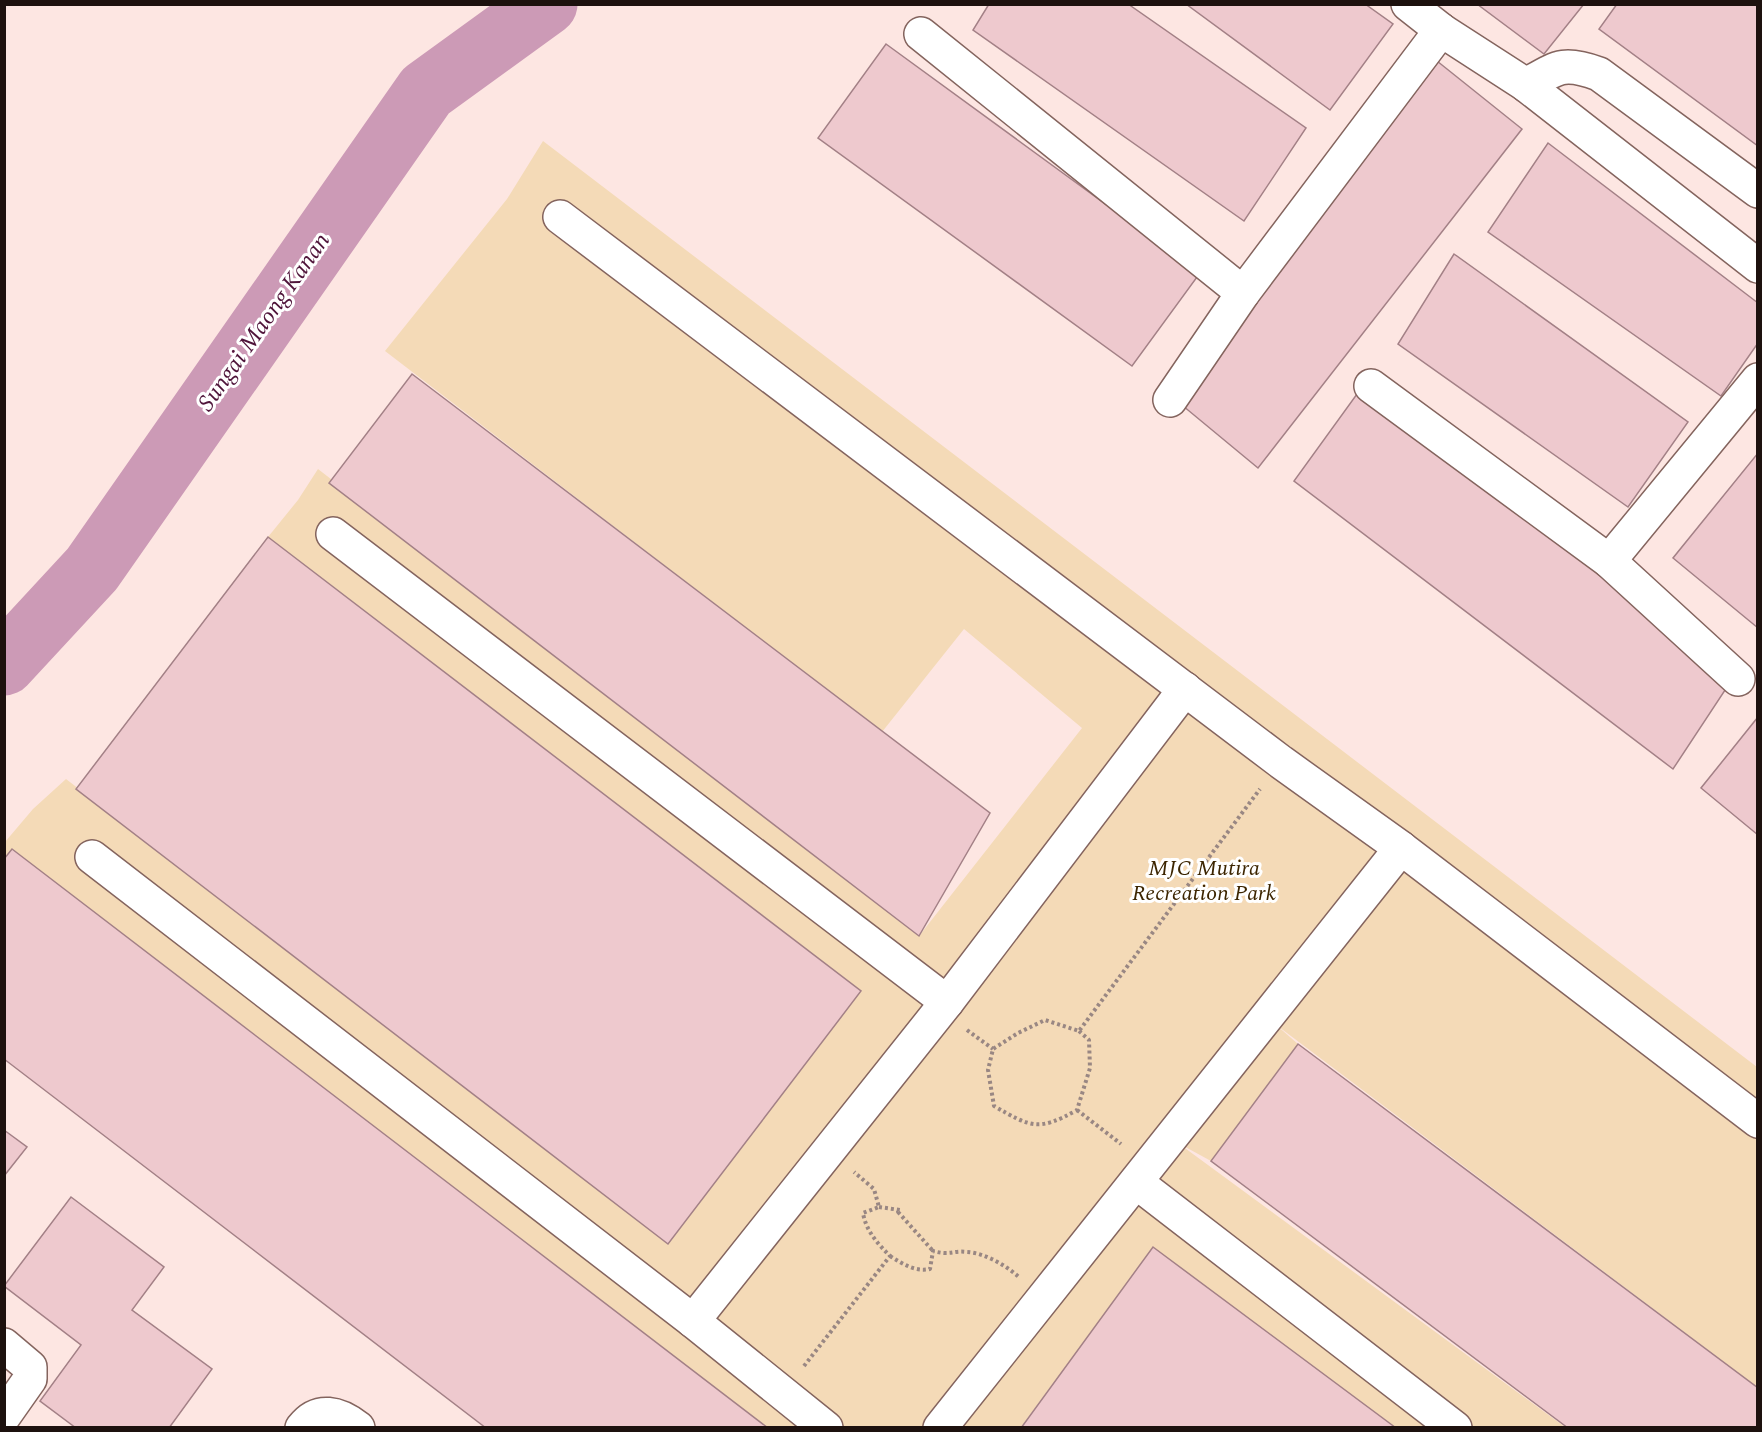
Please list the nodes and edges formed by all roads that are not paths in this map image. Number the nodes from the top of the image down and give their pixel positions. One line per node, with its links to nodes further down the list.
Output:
1 (1408, 4): 2 (street)
2 (1441, 30): 4 (street); 8 (street)
3 (921, 34): 8 (street)
4 (1526, 85): 5 (street); 7 (street)
5 (1758, 191)
6 (560, 217): 15 (street)
7 (1758, 266)
8 (1244, 293): 11 (street)
9 (1758, 380): 13 (street)
10 (1371, 386): 13 (street)
11 (1170, 400)
12 (333, 534): 18 (street)
13 (1609, 561): 14 (street)
14 (1737, 679)
15 (1185, 689): 16 (street); 18 (street)
16 (1401, 848): 19 (street); 20 (street)
17 (92, 857): 21 (street)
18 (947, 1002): 21 (street)
19 (1758, 1121)
20 (1142, 1173): 27 (street); 28 (street)
21 (693, 1321): 26 (street)
22 (4, 1344): 23 (street)
23 (4, 1416)
24 (302, 1428): 25 (street)
25 (358, 1428)
26 (826, 1428)
27 (940, 1428)
28 (1455, 1428)

